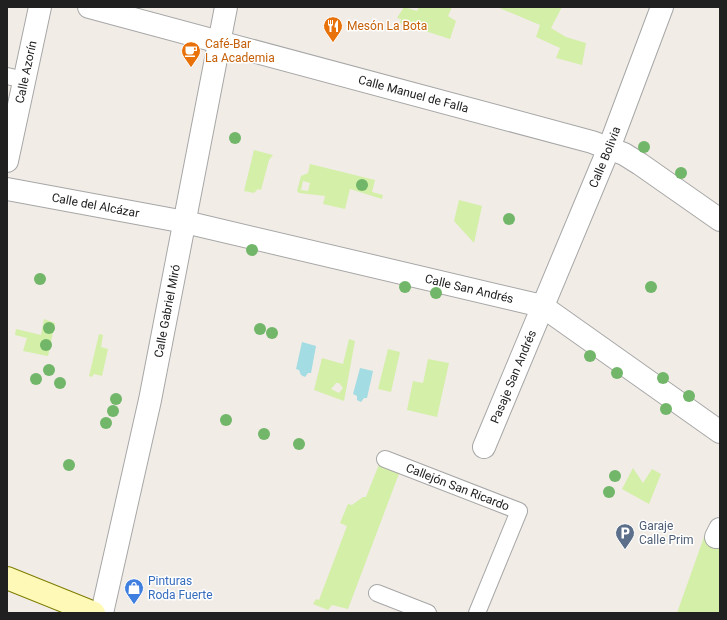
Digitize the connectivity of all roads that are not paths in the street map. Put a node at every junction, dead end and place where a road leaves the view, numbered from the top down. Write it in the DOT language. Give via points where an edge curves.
graph roads {
  1 [pos="40,7"];
  2 [pos="89,7"];
  3 [pos="226,7"];
  4 [pos="662,7"];
  5 [pos="219,41"];
  6 [pos="15,78"];
  7 [pos="609,148"];
  8 [pos="7,161"];
  9 [pos="7,188"];
  10 [pos="720,220"];
  11 [pos="185,222"];
  12 [pos="542,306"];
  13 [pos="720,432"];
  14 [pos="484,448"];
  15 [pos="384,459"];
  16 [pos="7,578"];
  17 [pos="377,593"];
  18 [pos="94,613"];
  19 [pos="102,613"];
  20 [pos="428,613"];
  21 [pos="477,613"];
  1 -- 6 [label="street, Calle Azorín"];
  2 -- 5 [label="street, Calle Manuel de Falla"];
  3 -- 5 [label="street, Calle Gabriel Miró"];
  4 -- 7 [label="street, Calle Bolivia"];
  5 -- 7 [label="street, Calle Manuel de Falla"];
  5 -- 11 [label="street, Calle Gabriel Miró"];
  6 -- 8 [label="street, Calle Azorín"];
  7 -- 10 [label="street, Calle Manuel de Falla" via="640,164"];
  7 -- 12 [label="street, Calle Bolivia"];
  9 -- 11 [label="street, Calle del Alcázar"];
  11 -- 12 [label="street, Calle San Andrés"];
  11 -- 19 [label="street, Calle Gabriel Miró" via="150,400"];
  12 -- 13 [label="street, Calle San Andrés"];
  12 -- 14 [label="street, Pasaje San Andrés"];
  15 -- 21 [label="street, Callejón San Ricardo" via="519,511"];
  16 -- 18 [label="main road"];
  17 -- 20 [label="street"];
}
